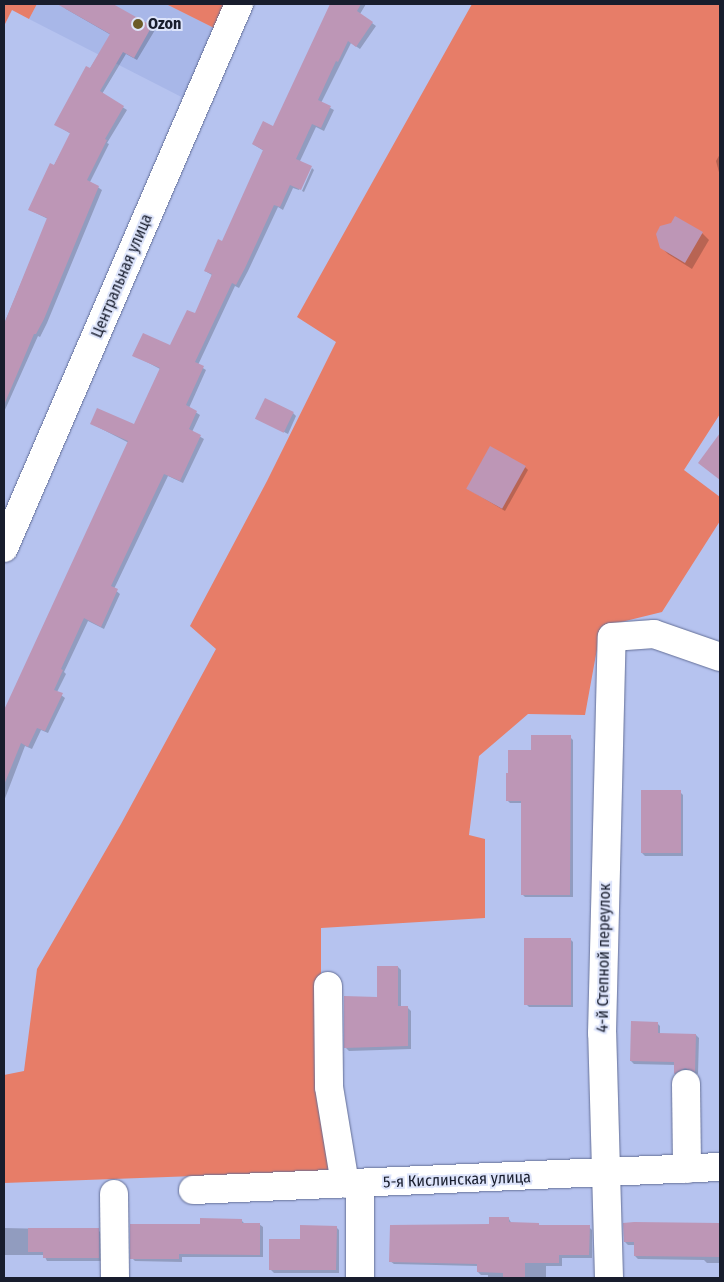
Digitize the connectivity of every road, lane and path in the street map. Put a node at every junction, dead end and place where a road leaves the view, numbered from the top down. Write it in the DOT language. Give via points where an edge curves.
graph roads {
  1 [pos="239,4"];
  2 [pos="4,548"];
  3 [pos="720,656"];
  4 [pos="328,986"];
  5 [pos="686,1084"];
  6 [pos="720,1167"];
  7 [pos="687,1169"];
  8 [pos="608,1173"];
  9 [pos="352,1184"];
  10 [pos="193,1190"];
  11 [pos="114,1194"];
  12 [pos="114,1278"];
  13 [pos="360,1278"];
  14 [pos="609,1278"];
  1 -- 2 [label="street, Центральная улица"];
  3 -- 8 [label="street, 4-й Степной переулок" via="654,634 612,637 602,1033"];
  4 -- 9 [label="street" via="329,1087"];
  5 -- 7 [label="street"];
  6 -- 7 [label="street, 5-я Кислинская улица"];
  7 -- 8 [label="street, 5-я Кислинская улица"];
  8 -- 9 [label="street, 5-я Кислинская улица"];
  8 -- 14 [label="street, 4-й Степной переулок"];
  9 -- 10 [label="street, 5-я Кислинская улица"];
  9 -- 13 [label="street"];
  11 -- 12 [label="street"];
}
